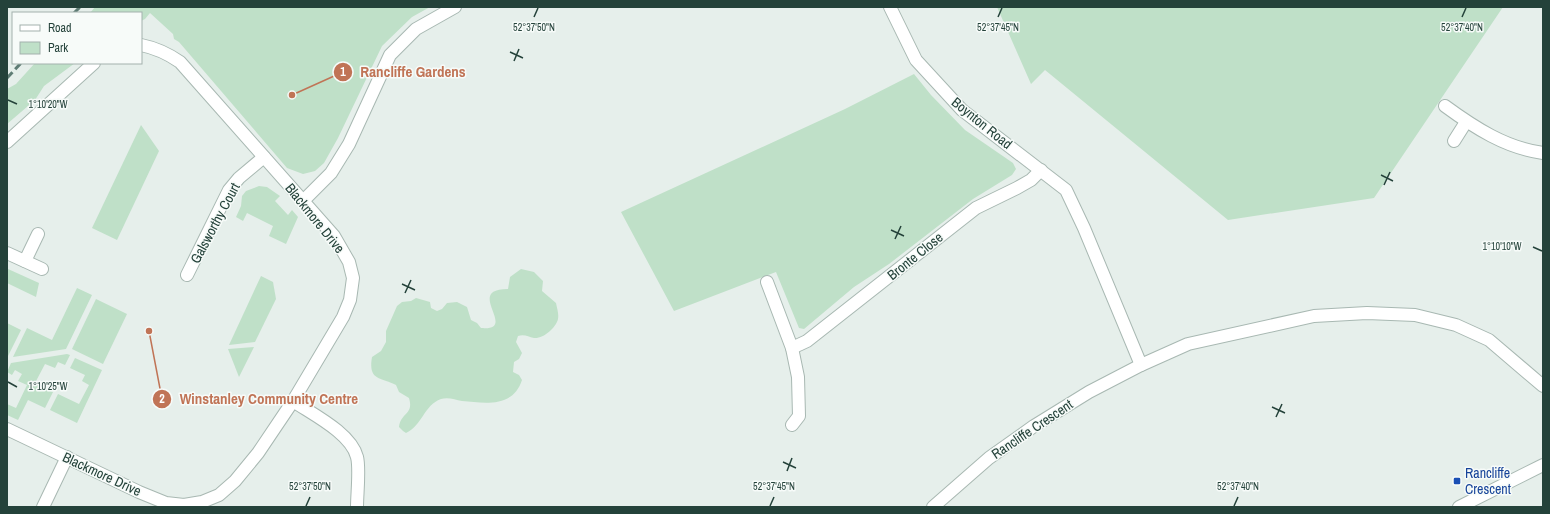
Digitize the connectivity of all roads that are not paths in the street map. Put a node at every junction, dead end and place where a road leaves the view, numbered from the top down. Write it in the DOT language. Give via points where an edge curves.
graph roads {
  1 [pos="455,7"];
  2 [pos="890,7"];
  3 [pos="142,45"];
  4 [pos="93,64"];
  5 [pos="1445,106"];
  6 [pos="1466,122"];
  7 [pos="1454,141"];
  8 [pos="7,142"];
  9 [pos="1543,153"];
  10 [pos="264,157"];
  11 [pos="1041,170"];
  12 [pos="303,201"];
  13 [pos="38,234"];
  14 [pos="7,253"];
  15 [pos="25,261"];
  16 [pos="42,269"];
  17 [pos="187,275"];
  18 [pos="767,282"];
  19 [pos="792,348"];
  20 [pos="1140,365"];
  21 [pos="1543,386"];
  22 [pos="293,401"];
  23 [pos="792,425"];
  24 [pos="7,429"];
  25 [pos="67,457"];
  26 [pos="1543,466"];
  27 [pos="43,507"];
  28 [pos="357,507"];
  29 [pos="933,507"];
  30 [pos="1459,507"];
  1 -- 12 [label="street" via="416,29 390,55 349,144 330,173"];
  2 -- 11 [label="street, Boynton Road" via="916,60 935,81 962,110"];
  3 -- 10 [label="street, Blackmore Drive" via="154,47 180,62"];
  4 -- 8 [label="street"];
  5 -- 6 [label="street"];
  6 -- 7 [label="street"];
  6 -- 9 [label="street" via="1511,145"];
  10 -- 12 [label="street, Blackmore Drive"];
  10 -- 17 [label="street, Galsworthy Court" via="229,190"];
  11 -- 19 [label="street, Bronte Close" via="1031,180 976,208 808,341"];
  11 -- 20 [label="street, Boynton Road" via="1066,190"];
  12 -- 22 [label="street, Blackmore Drive" via="343,248 353,278 350,300 343,317"];
  13 -- 15 [label="street"];
  14 -- 15 [label="street"];
  15 -- 16 [label="street"];
  18 -- 19 [label="street"];
  19 -- 23 [label="street" via="798,377 799,416"];
  20 -- 21 [label="street, Rancliffe Crescent" via="1188,344 1314,316 1368,313 1415,315 1456,325 1489,340"];
  20 -- 29 [label="street, Rancliffe Crescent" via="1089,392 1034,426 989,458"];
  22 -- 25 [label="street, Blackmore Drive" via="235,481 219,495 202,502 184,505 166,503"];
  22 -- 28 [label="street" via="335,428 351,445 358,457"];
  24 -- 25 [label="street, Blackmore Drive"];
  25 -- 27 [label="street"];
  26 -- 30 [label="street"];
}
